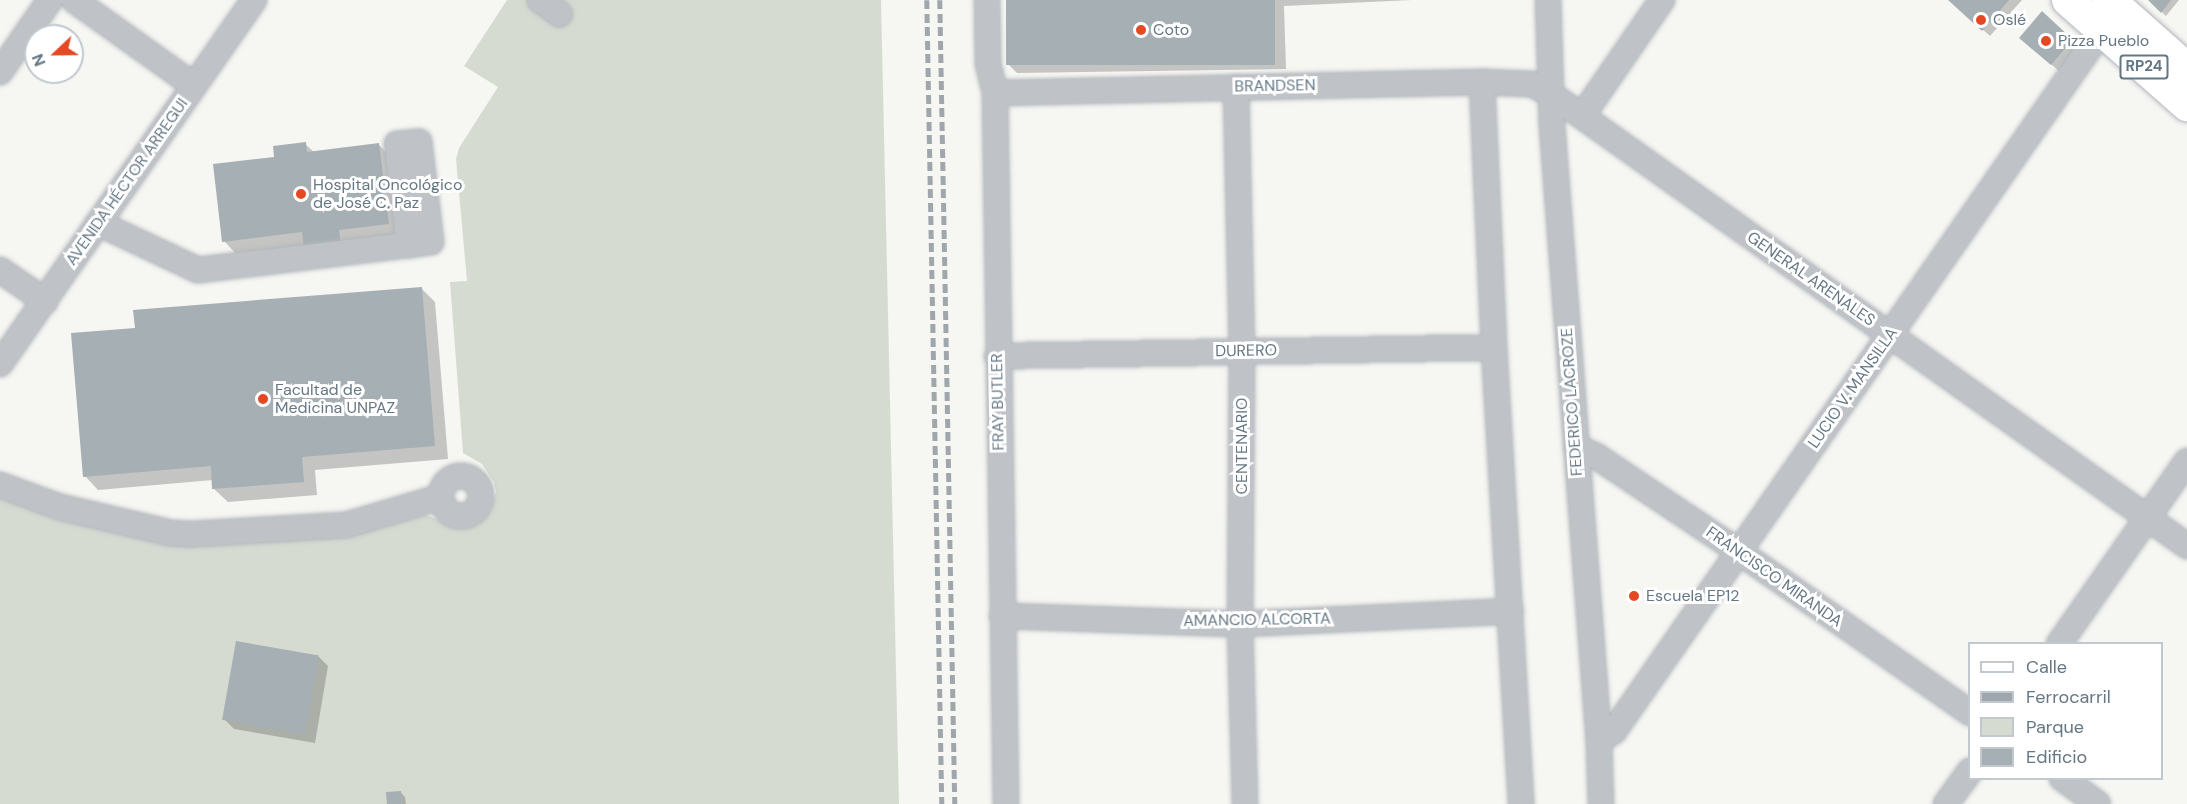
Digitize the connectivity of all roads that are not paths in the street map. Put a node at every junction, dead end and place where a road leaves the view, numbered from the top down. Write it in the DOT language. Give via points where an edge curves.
graph roads {
  1 [pos="50,0"];
  2 [pos="74,0"];
  3 [pos="254,0"];
  4 [pos="540,0"];
  5 [pos="987,0"];
  6 [pos="1548,0"];
  7 [pos="1662,0"];
  8 [pos="2068,0"];
  9 [pos="2112,9"];
  10 [pos="560,14"];
  11 [pos="2187,69"];
  12 [pos="0,72"];
  13 [pos="1482,82"];
  14 [pos="193,85"];
  15 [pos="1236,87"];
  16 [pos="995,93"];
  17 [pos="1552,95"];
  18 [pos="2187,105"];
  19 [pos="1582,116"];
  20 [pos="98,223"];
  21 [pos="409,245"];
  22 [pos="0,270"];
  23 [pos="45,301"];
  24 [pos="1890,335"];
  25 [pos="1494,347"];
  26 [pos="1242,351"];
  27 [pos="997,356"];
  28 [pos="0,364"];
  29 [pos="1576,447"];
  30 [pos="2187,461"];
  31 [pos="0,485"];
  32 [pos="441,497"];
  33 [pos="2148,519"];
  34 [pos="2187,546"];
  35 [pos="1738,551"];
  36 [pos="1511,610"];
  37 [pos="1002,616"];
  38 [pos="1240,624"];
  39 [pos="2061,642"];
  40 [pos="1968,712"];
  41 [pos="1599,741"];
  42 [pos="1968,774"];
  43 [pos="2065,780"];
  44 [pos="1006,804"];
  45 [pos="1245,804"];
  46 [pos="1521,804"];
  47 [pos="1601,804"];
  48 [pos="1946,804"];
  49 [pos="2098,804"];
  1 -- 12 [label="street"];
  2 -- 14 [label="street"];
  3 -- 14 [label="street, AVENIDA HÉCTOR ARREGUI"];
  4 -- 10 [label="street"];
  5 -- 16 [label="street, FRAY BUTLER" via="988,64"];
  6 -- 17 [label="street, FEDERICO LACROZE"];
  7 -- 19 [label="street"];
  8 -- 9 [label="main road, RP24"];
  9 -- 11 [label="main road, RP24"];
  9 -- 18 [label="main road, RP24"];
  9 -- 24 [label="street, LUCIO V. MANSILLA"];
  13 -- 15 [label="street, BRANDSEN"];
  13 -- 17 [label="street, BRANDSEN" via="1532,84"];
  13 -- 25 [label="street"];
  14 -- 20 [label="street, AVENIDA HÉCTOR ARREGUI"];
  15 -- 16 [label="street, BRANDSEN"];
  15 -- 26 [label="street, CENTENARIO"];
  16 -- 27 [label="street, FRAY BUTLER"];
  17 -- 19 [label="street, GENERAL ARENALES"];
  17 -- 29 [label="street, FEDERICO LACROZE"];
  19 -- 24 [label="street, GENERAL ARENALES"];
  20 -- 21 [label="street" via="198,270"];
  20 -- 23 [label="street, AVENIDA HÉCTOR ARREGUI"];
  22 -- 23 [label="street"];
  23 -- 28 [label="street, AVENIDA HÉCTOR ARREGUI"];
  24 -- 33 [label="street, GENERAL ARENALES"];
  24 -- 35 [label="street, LUCIO V. MANSILLA"];
  25 -- 26 [label="street, DURERO"];
  25 -- 36 [label="street"];
  26 -- 27 [label="street, DURERO"];
  26 -- 38 [label="street, CENTENARIO"];
  27 -- 37 [label="street, FRAY BUTLER"];
  29 -- 35 [label="street, FRANCISCO MIRANDA" via="1596,456"];
  29 -- 41 [label="street, FEDERICO LACROZE"];
  30 -- 33 [label="street"];
  31 -- 32 [label="street" via="60,507 171,533 193,534 346,525"];
  33 -- 34 [label="street, GENERAL ARENALES"];
  33 -- 39 [label="street"];
  35 -- 40 [label="street, FRANCISCO MIRANDA"];
  35 -- 41 [label="street, LUCIO V. MANSILLA" via="1614,731"];
  36 -- 38 [label="street, AMANCIO ALCORTA"];
  36 -- 46 [label="street"];
  37 -- 38 [label="street, AMANCIO ALCORTA"];
  37 -- 44 [label="street, FRAY BUTLER"];
  38 -- 45 [label="street, CENTENARIO"];
  41 -- 47 [label="street, FEDERICO LACROZE"];
  42 -- 48 [label="street"];
  43 -- 49 [label="street"];
}
